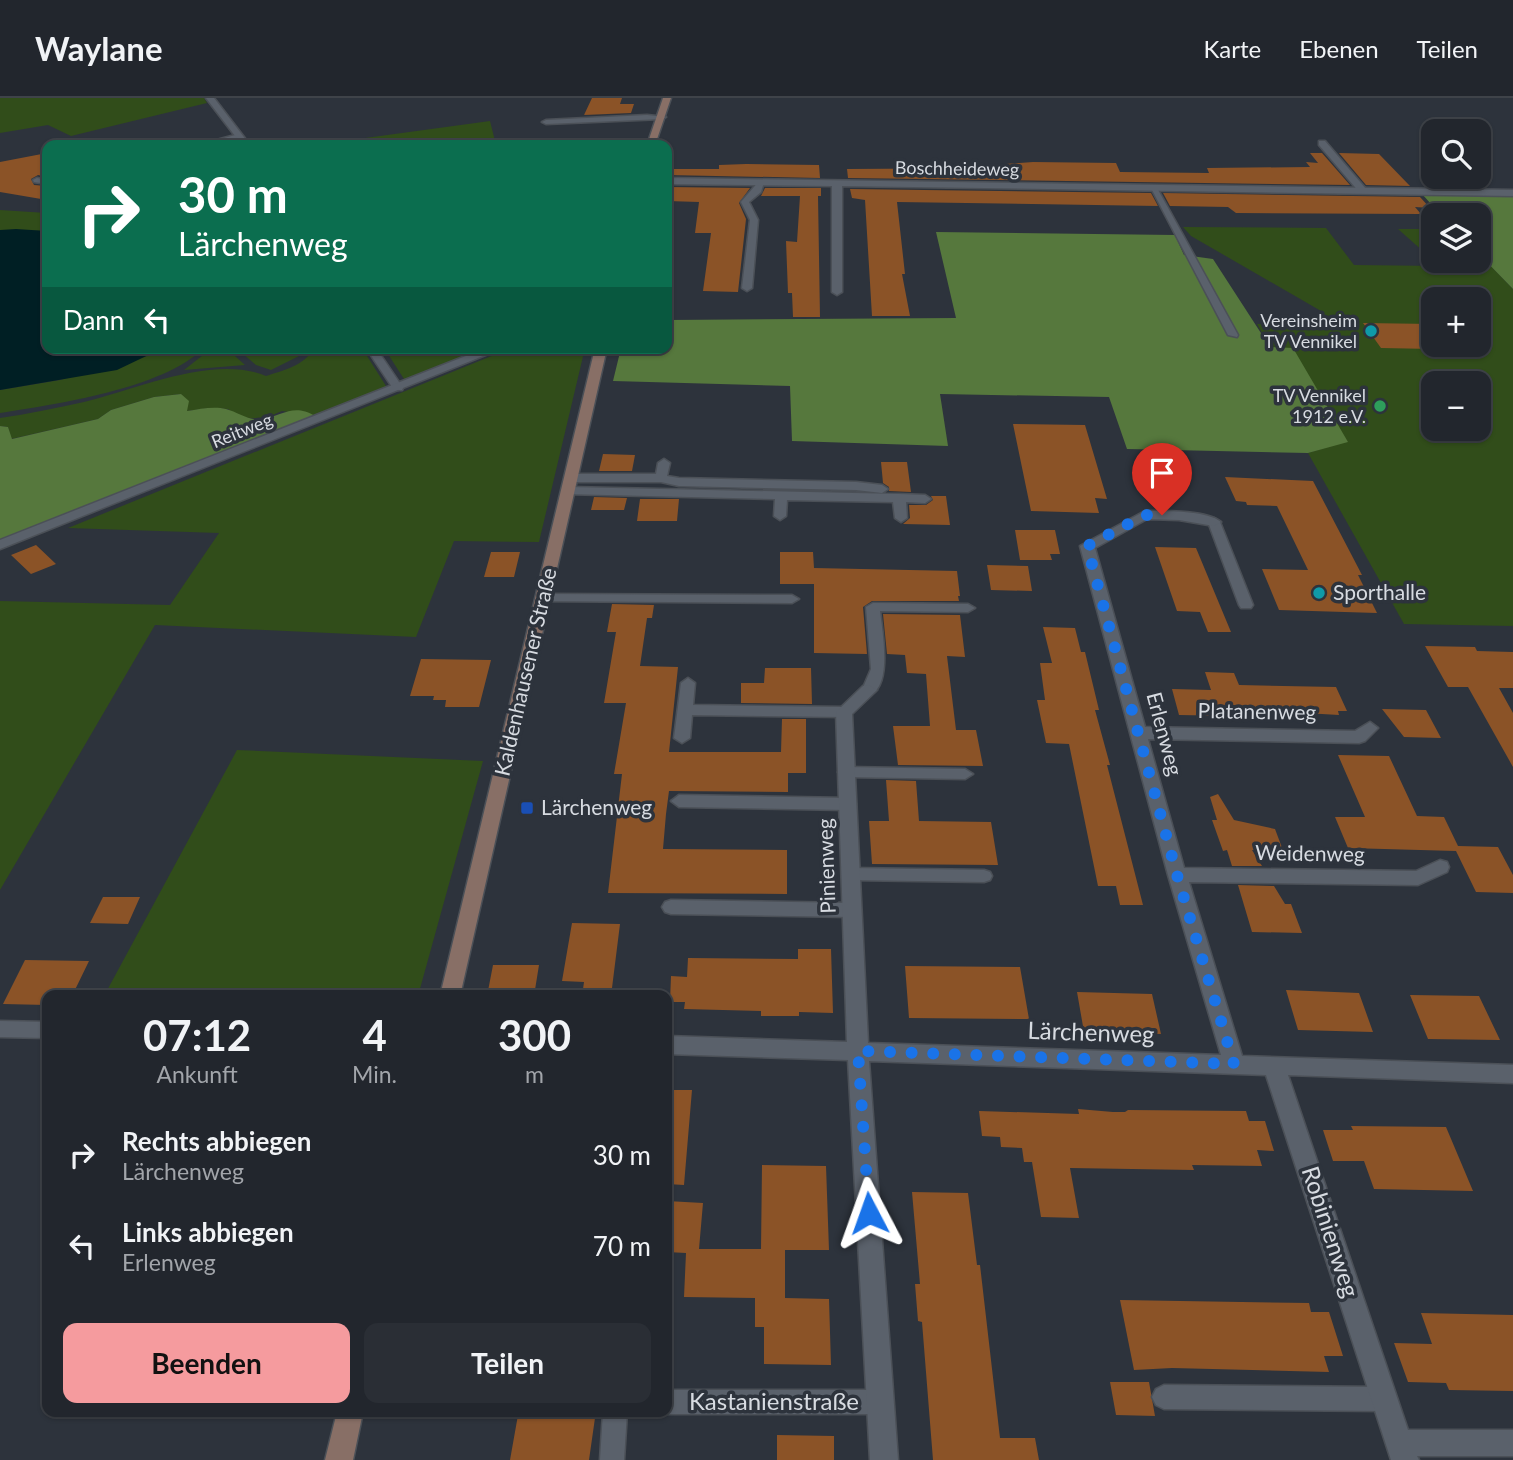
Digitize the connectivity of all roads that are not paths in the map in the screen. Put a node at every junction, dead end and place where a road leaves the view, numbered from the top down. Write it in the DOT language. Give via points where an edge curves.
graph roads {
  1 [pos="211,98"];
  2 [pos="667,98"];
  3 [pos="662,117"];
  4 [pos="546,122"];
  5 [pos="239,136"];
  6 [pos="223,140"];
  7 [pos="242,140"];
  8 [pos="653,140"];
  9 [pos="1322,143"];
  10 [pos="37,180"];
  11 [pos="42,181"];
  12 [pos="672,181"];
  13 [pos="760,182"];
  14 [pos="837,183"];
  15 [pos="1153,188"];
  16 [pos="1363,191"];
  17 [pos="1513,193"];
  18 [pos="747,288"];
  19 [pos="837,292"];
  20 [pos="1233,335"];
  21 [pos="375,354"];
  22 [pos="482,354"];
  23 [pos="600,354"];
  24 [pos="398,388"];
  25 [pos="664,463"];
  26 [pos="661,478"];
  27 [pos="570,485"];
  28 [pos="896,494"];
  29 [pos="781,496"];
  30 [pos="925,499"];
  31 [pos="780,516"];
  32 [pos="901,518"];
  33 [pos="1214,522"];
  34 [pos="0,545"];
  35 [pos="543,598"];
  36 [pos="792,599"];
  37 [pos="1246,605"];
  38 [pos="968,608"];
  39 [pos="688,683"];
  40 [pos="869,690"];
  41 [pos="685,710"];
  42 [pos="844,712"];
  43 [pos="1370,729"];
  44 [pos="1140,733"];
  45 [pos="682,738"];
  46 [pos="846,772"];
  47 [pos="965,774"];
  48 [pos="679,801"];
  49 [pos="848,804"];
  50 [pos="1440,867"];
  51 [pos="851,874"];
  52 [pos="1177,875"];
  53 [pos="984,876"];
  54 [pos="671,907"];
  55 [pos="852,910"];
  56 [pos="451,990"];
  57 [pos="0,1028"];
  58 [pos="42,1030"];
  59 [pos="672,1045"];
  60 [pos="858,1051"];
  61 [pos="1234,1064"];
  62 [pos="1274,1066"];
  63 [pos="1513,1074"];
  64 [pos="1164,1397"];
  65 [pos="1385,1399"];
  66 [pos="672,1402"];
  67 [pos="881,1402"];
  68 [pos="349,1417"];
  69 [pos="615,1417"];
  70 [pos="1513,1443"];
  71 [pos="1403,1451"];
  72 [pos="339,1460"];
  73 [pos="612,1460"];
  74 [pos="884,1460"];
  1 -- 5 [label="street"];
  2 -- 3 [label="main road"];
  3 -- 4 [label="lane"];
  3 -- 8 [label="main road"];
  5 -- 6 [label="lane"];
  5 -- 7 [label="street"];
  9 -- 16 [label="lane"];
  10 -- 11 [label="lane"];
  12 -- 13 [label="street, Boschheideweg"];
  13 -- 14 [label="street, Boschheideweg"];
  13 -- 18 [label="lane" via="745,202 754,220"];
  14 -- 15 [label="street, Boschheideweg"];
  14 -- 19 [label="street"];
  15 -- 16 [label="street, Boschheideweg"];
  15 -- 20 [label="lane"];
  16 -- 17 [label="street, Boschheideweg"];
  21 -- 24 [label="lane"];
  22 -- 24 [label="street, Reitweg"];
  23 -- 27 [label="main road, Kaldenhausener Straße"];
  24 -- 34 [label="street, Reitweg"];
  25 -- 26 [label="lane"];
  26 -- 27 [label="lane"];
  26 -- 28 [label="lane" via="856,486"];
  27 -- 29 [label="lane"];
  27 -- 35 [label="main road, Kaldenhausener Straße"];
  28 -- 29 [label="lane"];
  28 -- 30 [label="lane"];
  28 -- 32 [label="lane"];
  29 -- 31 [label="lane"];
  33 -- 37 [label="lane"];
  33 -- 44 [label="street, Erlenweg" via="1145,515 1087,546"];
  35 -- 36 [label="lane"];
  35 -- 56 [label="main road, Kaldenhausener Straße"];
  38 -- 40 [label="lane" via="873,607 878,669"];
  39 -- 41 [label="lane"];
  40 -- 42 [label="street"];
  41 -- 42 [label="lane"];
  41 -- 45 [label="lane"];
  42 -- 46 [label="street, Pinienweg"];
  43 -- 44 [label="street, Platanenweg" via="1359,737"];
  44 -- 52 [label="street, Erlenweg"];
  46 -- 47 [label="lane"];
  46 -- 49 [label="street, Pinienweg"];
  48 -- 49 [label="lane"];
  49 -- 51 [label="street, Pinienweg"];
  50 -- 52 [label="street, Weidenweg" via="1418,878"];
  51 -- 53 [label="lane"];
  51 -- 55 [label="street, Pinienweg"];
  52 -- 61 [label="street, Erlenweg"];
  54 -- 55 [label="lane"];
  55 -- 60 [label="street, Pinienweg"];
  57 -- 58 [label="lane"];
  59 -- 60 [label="street, Lärchenweg"];
  60 -- 61 [label="street, Lärchenweg"];
  60 -- 67 [label="street, Kastanienstraße"];
  61 -- 62 [label="street, Lärchenweg"];
  62 -- 63 [label="street, Lärchenweg"];
  62 -- 65 [label="street, Robinienweg"];
  64 -- 65 [label="lane"];
  65 -- 71 [label="street, Robinienweg"];
  66 -- 67 [label="lane, Kastanienstraße"];
  67 -- 74 [label="street, Kastanienstraße"];
  68 -- 72 [label="main road"];
  69 -- 73 [label="lane"];
  70 -- 71 [label="street"];
}
